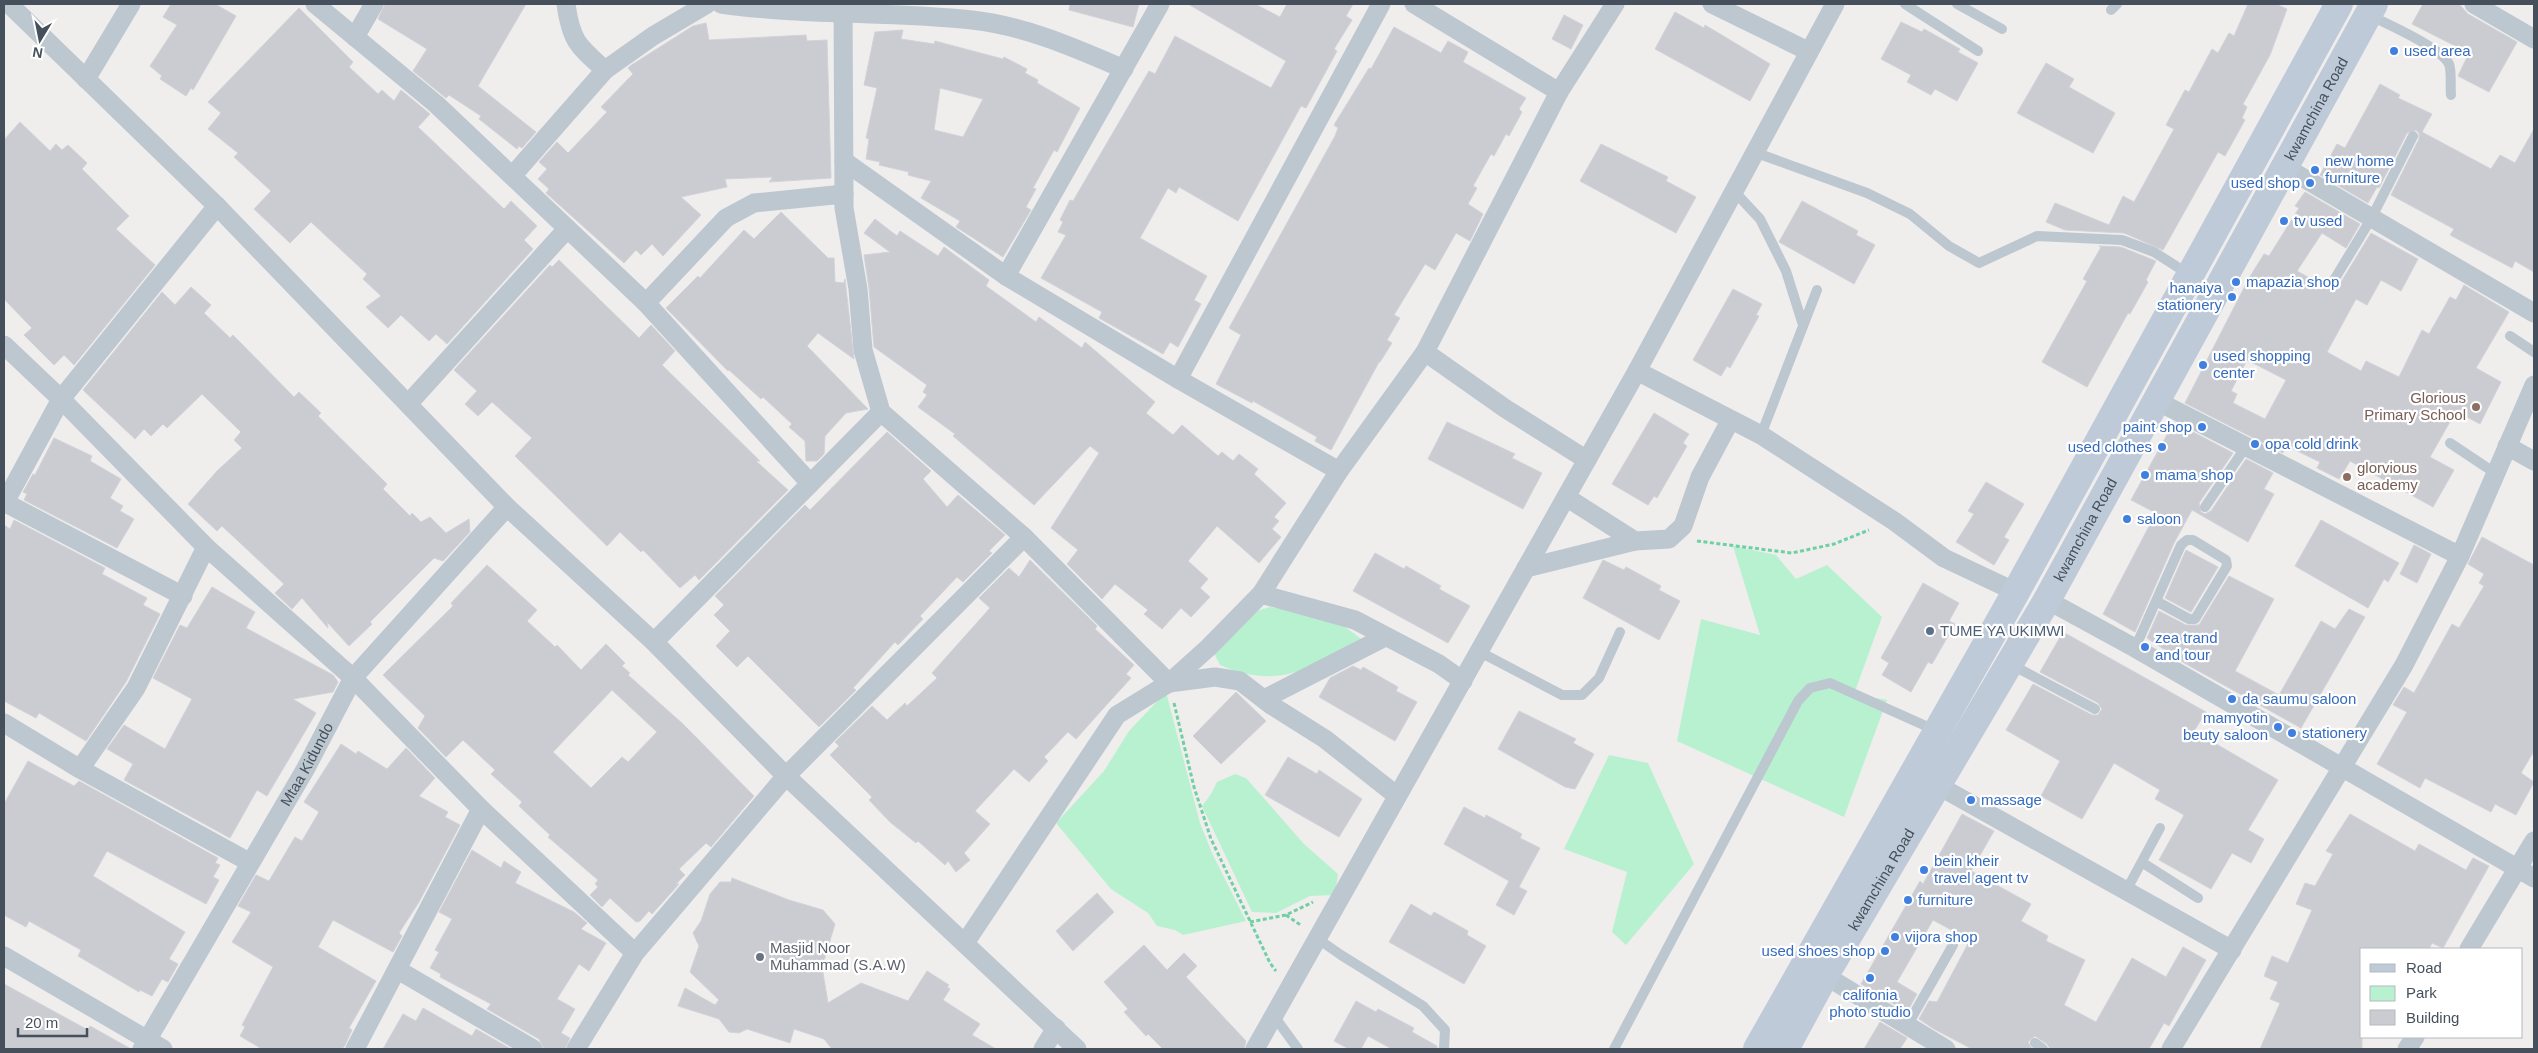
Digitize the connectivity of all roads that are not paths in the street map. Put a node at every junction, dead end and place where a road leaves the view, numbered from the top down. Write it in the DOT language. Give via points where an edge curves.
graph roads {
  1 [pos="9,4"];
  2 [pos="131,4"];
  3 [pos="315,4"];
  4 [pos="374,4"];
  5 [pos="566,4"];
  6 [pos="707,4"];
  7 [pos="721,4"];
  8 [pos="1160,4"];
  9 [pos="1381,4"];
  10 [pos="1414,4"];
  11 [pos="1615,4"];
  12 [pos="1712,4"];
  13 [pos="1835,4"];
  14 [pos="1905,4"];
  15 [pos="1957,4"];
  16 [pos="2339,4"];
  17 [pos="2474,4"];
  18 [pos="843,9"];
  19 [pos="2371,9"];
  20 [pos="2002,29"];
  21 [pos="355,37"];
  22 [pos="2534,39"];
  23 [pos="1808,51"];
  24 [pos="1978,51"];
  25 [pos="1124,69"];
  26 [pos="605,70"];
  27 [pos="86,79"];
  28 [pos="1559,92"];
  29 [pos="2451,96"];
  30 [pos="2413,136"];
  31 [pos="1754,152"];
  32 [pos="844,161"];
  33 [pos="2283,166"];
  34 [pos="512,175"];
  35 [pos="1733,190"];
  36 [pos="844,194"];
  37 [pos="217,206"];
  38 [pos="2371,219"];
  39 [pos="567,229"];
  40 [pos="2191,275"];
  41 [pos="1006,276"];
  42 [pos="2334,280"];
  43 [pos="1817,290"];
  44 [pos="646,303"];
  45 [pos="2534,313"];
  46 [pos="1803,325"];
  47 [pos="2510,336"];
  48 [pos="4,345"];
  49 [pos="2149,348"];
  50 [pos="1425,352"];
  51 [pos="2534,352"];
  52 [pos="2174,364"];
  53 [pos="1637,371"];
  54 [pos="1178,379"];
  55 [pos="2534,385"];
  56 [pos="61,399"];
  57 [pos="2154,400"];
  58 [pos="408,404"];
  59 [pos="881,412"];
  60 [pos="1730,421"];
  61 [pos="1761,435"];
  62 [pos="2450,443"];
  63 [pos="2247,445"];
  64 [pos="2507,446"];
  65 [pos="1587,460"];
  66 [pos="2534,461"];
  67 [pos="1340,471"];
  68 [pos="2495,472"];
  69 [pos="810,483"];
  70 [pos="1566,497"];
  71 [pos="4,502"];
  72 [pos="507,507"];
  73 [pos="2205,507"];
  74 [pos="1024,537"];
  75 [pos="1635,540"];
  76 [pos="206,547"];
  77 [pos="2460,556"];
  78 [pos="1526,568"];
  79 [pos="2016,592"];
  80 [pos="1261,594"];
  81 [pos="183,596"];
  82 [pos="2047,600"];
  83 [pos="2156,601"];
  84 [pos="1620,632"];
  85 [pos="1385,637"];
  86 [pos="654,642"];
  87 [pos="2135,648"];
  88 [pos="1478,651"];
  89 [pos="2009,664"];
  90 [pos="353,678"];
  91 [pos="1463,681"];
  92 [pos="1169,683"];
  93 [pos="1264,699"];
  94 [pos="2095,709"];
  95 [pos="4,723"];
  96 [pos="1937,731"];
  97 [pos="80,769"];
  98 [pos="2342,769"];
  99 [pos="786,776"];
  100 [pos="1937,785"];
  101 [pos="1396,795"];
  102 [pos="481,809"];
  103 [pos="2160,828"];
  104 [pos="2534,841"];
  105 [pos="249,862"];
  106 [pos="2143,863"];
  107 [pos="2527,873"];
  108 [pos="2126,891"];
  109 [pos="2198,898"];
  110 [pos="1318,939"];
  111 [pos="965,943"];
  112 [pos="1953,944"];
  113 [pos="2470,948"];
  114 [pos="2232,950"];
  115 [pos="635,953"];
  116 [pos="4,956"];
  117 [pos="1815,969"];
  118 [pos="398,970"];
  119 [pos="1274,1016"];
  120 [pos="1907,1026"];
  121 [pos="1056,1028"];
  122 [pos="2414,1038"];
  123 [pos="151,1046"];
  124 [pos="355,1049"];
  125 [pos="533,1049"];
  126 [pos="576,1049"];
  127 [pos="1043,1049"];
  128 [pos="1077,1049"];
  129 [pos="1255,1049"];
  130 [pos="1298,1049"];
  131 [pos="1444,1049"];
  132 [pos="1614,1049"];
  133 [pos="1757,1049"];
  134 [pos="1785,1049"];
  135 [pos="1946,1049"];
  136 [pos="2171,1049"];
  137 [pos="2407,1049"];
  1 -- 27 [label="street"];
  2 -- 27 [label="street"];
  3 -- 21 [label="street"];
  4 -- 21 [label="street"];
  5 -- 26 [label="street" via="568,21 578,45"];
  6 -- 26 [label="street"];
  7 -- 18 [label="street" via="760,9"];
  8 -- 25 [label="street"];
  9 -- 54 [label="street"];
  10 -- 28 [label="street"];
  11 -- 28 [label="street"];
  12 -- 23 [label="street"];
  13 -- 23 [label="street"];
  14 -- 24 [label="lane"];
  15 -- 20 [label="lane"];
  16 -- 40 [label="main road, kwamchina Road"];
  17 -- 22 [label="street"];
  18 -- 25 [label="street" via="973,20 1052,38"];
  18 -- 32 [label="street"];
  19 -- 29 [label="lane" via="2443,56 2450,66"];
  19 -- 33 [label="main road, kwamchina Road"];
  21 -- 34 [label="street" via="436,104"];
  23 -- 31 [label="street"];
  25 -- 41 [label="street"];
  26 -- 34 [label="street"];
  27 -- 37 [label="street"];
  28 -- 50 [label="street"];
  30 -- 38 [label="lane"];
  31 -- 35 [label="street"];
  31 -- 40 [label="lane" via="1867,193 1910,214 1950,246 1979,263 2037,236 2122,240 2154,252"];
  32 -- 36 [label="street"];
  32 -- 41 [label="street"];
  33 -- 38 [label="street"];
  33 -- 52 [label="main road, kwamchina Road"];
  34 -- 39 [label="street"];
  35 -- 46 [label="lane" via="1760,219 1786,271"];
  35 -- 53 [label="street"];
  36 -- 44 [label="street" via="754,203 726,218"];
  36 -- 59 [label="street" via="863,350"];
  37 -- 56 [label="street"];
  37 -- 58 [label="street"];
  38 -- 42 [label="lane"];
  38 -- 45 [label="street"];
  39 -- 44 [label="street"];
  39 -- 58 [label="street"];
  40 -- 49 [label="main road, kwamchina Road"];
  41 -- 54 [label="street"];
  43 -- 46 [label="lane"];
  44 -- 69 [label="street"];
  46 -- 61 [label="lane"];
  47 -- 51 [label="lane"];
  48 -- 56 [label="street"];
  49 -- 52 [label="main road"];
  49 -- 79 [label="main road, kwamchina Road"];
  50 -- 65 [label="street"];
  50 -- 67 [label="street"];
  52 -- 57 [label="main road, kwamchina Road"];
  53 -- 60 [label="street"];
  53 -- 65 [label="street"];
  54 -- 67 [label="street"];
  55 -- 64 [label="street"];
  56 -- 71 [label="street"];
  56 -- 76 [label="street"];
  57 -- 63 [label="street"];
  57 -- 82 [label="main road, kwamchina Road"];
  58 -- 72 [label="street"];
  59 -- 69 [label="street"];
  59 -- 74 [label="street"];
  60 -- 61 [label="street"];
  60 -- 75 [label="street" via="1700,477 1683,526 1669,539"];
  61 -- 79 [label="street" via="1894,521 1944,558"];
  62 -- 68 [label="lane"];
  63 -- 73 [label="lane"];
  63 -- 77 [label="street"];
  64 -- 66 [label="street"];
  64 -- 68 [label="street"];
  65 -- 70 [label="street"];
  67 -- 80 [label="street"];
  68 -- 77 [label="street"];
  69 -- 86 [label="street"];
  70 -- 75 [label="street"];
  70 -- 78 [label="street"];
  71 -- 81 [label="street"];
  72 -- 86 [label="street"];
  72 -- 90 [label="street, Mtaa Kidundo"];
  74 -- 92 [label="street"];
  74 -- 99 [label="street"];
  75 -- 78 [label="street"];
  76 -- 81 [label="street"];
  76 -- 90 [label="street"];
  77 -- 98 [label="street" via="2404,665"];
  78 -- 88 [label="street"];
  79 -- 96 [label="main road, kwamchina Road"];
  80 -- 85 [label="street" via="1355,620"];
  80 -- 92 [label="street" via="1209,648"];
  81 -- 97 [label="street" via="136,688"];
  82 -- 87 [label="street"];
  82 -- 89 [label="main road, kwamchina Road"];
  83 -- 83 [label="lane" via="2189,619 2195,619 2227,566 2226,560 2193,540 2187,540 2181,545"];
  83 -- 87 [label="lane"];
  84 -- 88 [label="lane" via="1599,678 1582,695 1562,695"];
  85 -- 91 [label="street" via="1439,664"];
  85 -- 93 [label="street"];
  86 -- 99 [label="street"];
  87 -- 98 [label="street"];
  88 -- 91 [label="street"];
  89 -- 94 [label="lane"];
  89 -- 100 [label="main road, kwamchina Road"];
  90 -- 102 [label="street"];
  90 -- 105 [label="street, Mtaa Kidundo" via="306,768"];
  91 -- 101 [label="street"];
  92 -- 93 [label="street" via="1215,677 1240,681"];
  92 -- 111 [label="street" via="1117,715"];
  93 -- 101 [label="street" via="1325,739"];
  95 -- 97 [label="street"];
  96 -- 117 [label="main road, kwamchina Road"];
  96 -- 132 [label="lane" via="1830,683 1810,688 1798,701"];
  97 -- 105 [label="street"];
  98 -- 107 [label="street"];
  98 -- 114 [label="street"];
  99 -- 111 [label="street"];
  99 -- 115 [label="street"];
  100 -- 108 [label="street"];
  100 -- 117 [label="main road, kwamchina Road"];
  101 -- 110 [label="street"];
  102 -- 115 [label="street"];
  102 -- 118 [label="street"];
  103 -- 106 [label="lane"];
  104 -- 107 [label="street"];
  105 -- 123 [label="street, Mtaa Kidundo"];
  106 -- 108 [label="lane"];
  106 -- 109 [label="lane"];
  107 -- 113 [label="street"];
  108 -- 114 [label="street"];
  110 -- 119 [label="street"];
  110 -- 131 [label="lane" via="1423,1006 1445,1030"];
  111 -- 121 [label="street"];
  112 -- 120 [label="lane"];
  114 -- 136 [label="street"];
  115 -- 126 [label="street"];
  116 -- 123 [label="street"];
  117 -- 120 [label="street"];
  117 -- 133 [label="main road, kwamchina Road"];
  117 -- 134 [label="main road, kwamchina Road"];
  118 -- 124 [label="street"];
  118 -- 125 [label="street"];
  119 -- 129 [label="street"];
  119 -- 130 [label="lane"];
  120 -- 135 [label="street"];
  121 -- 127 [label="street"];
  121 -- 128 [label="street"];
  122 -- 137 [label="street"];
}
